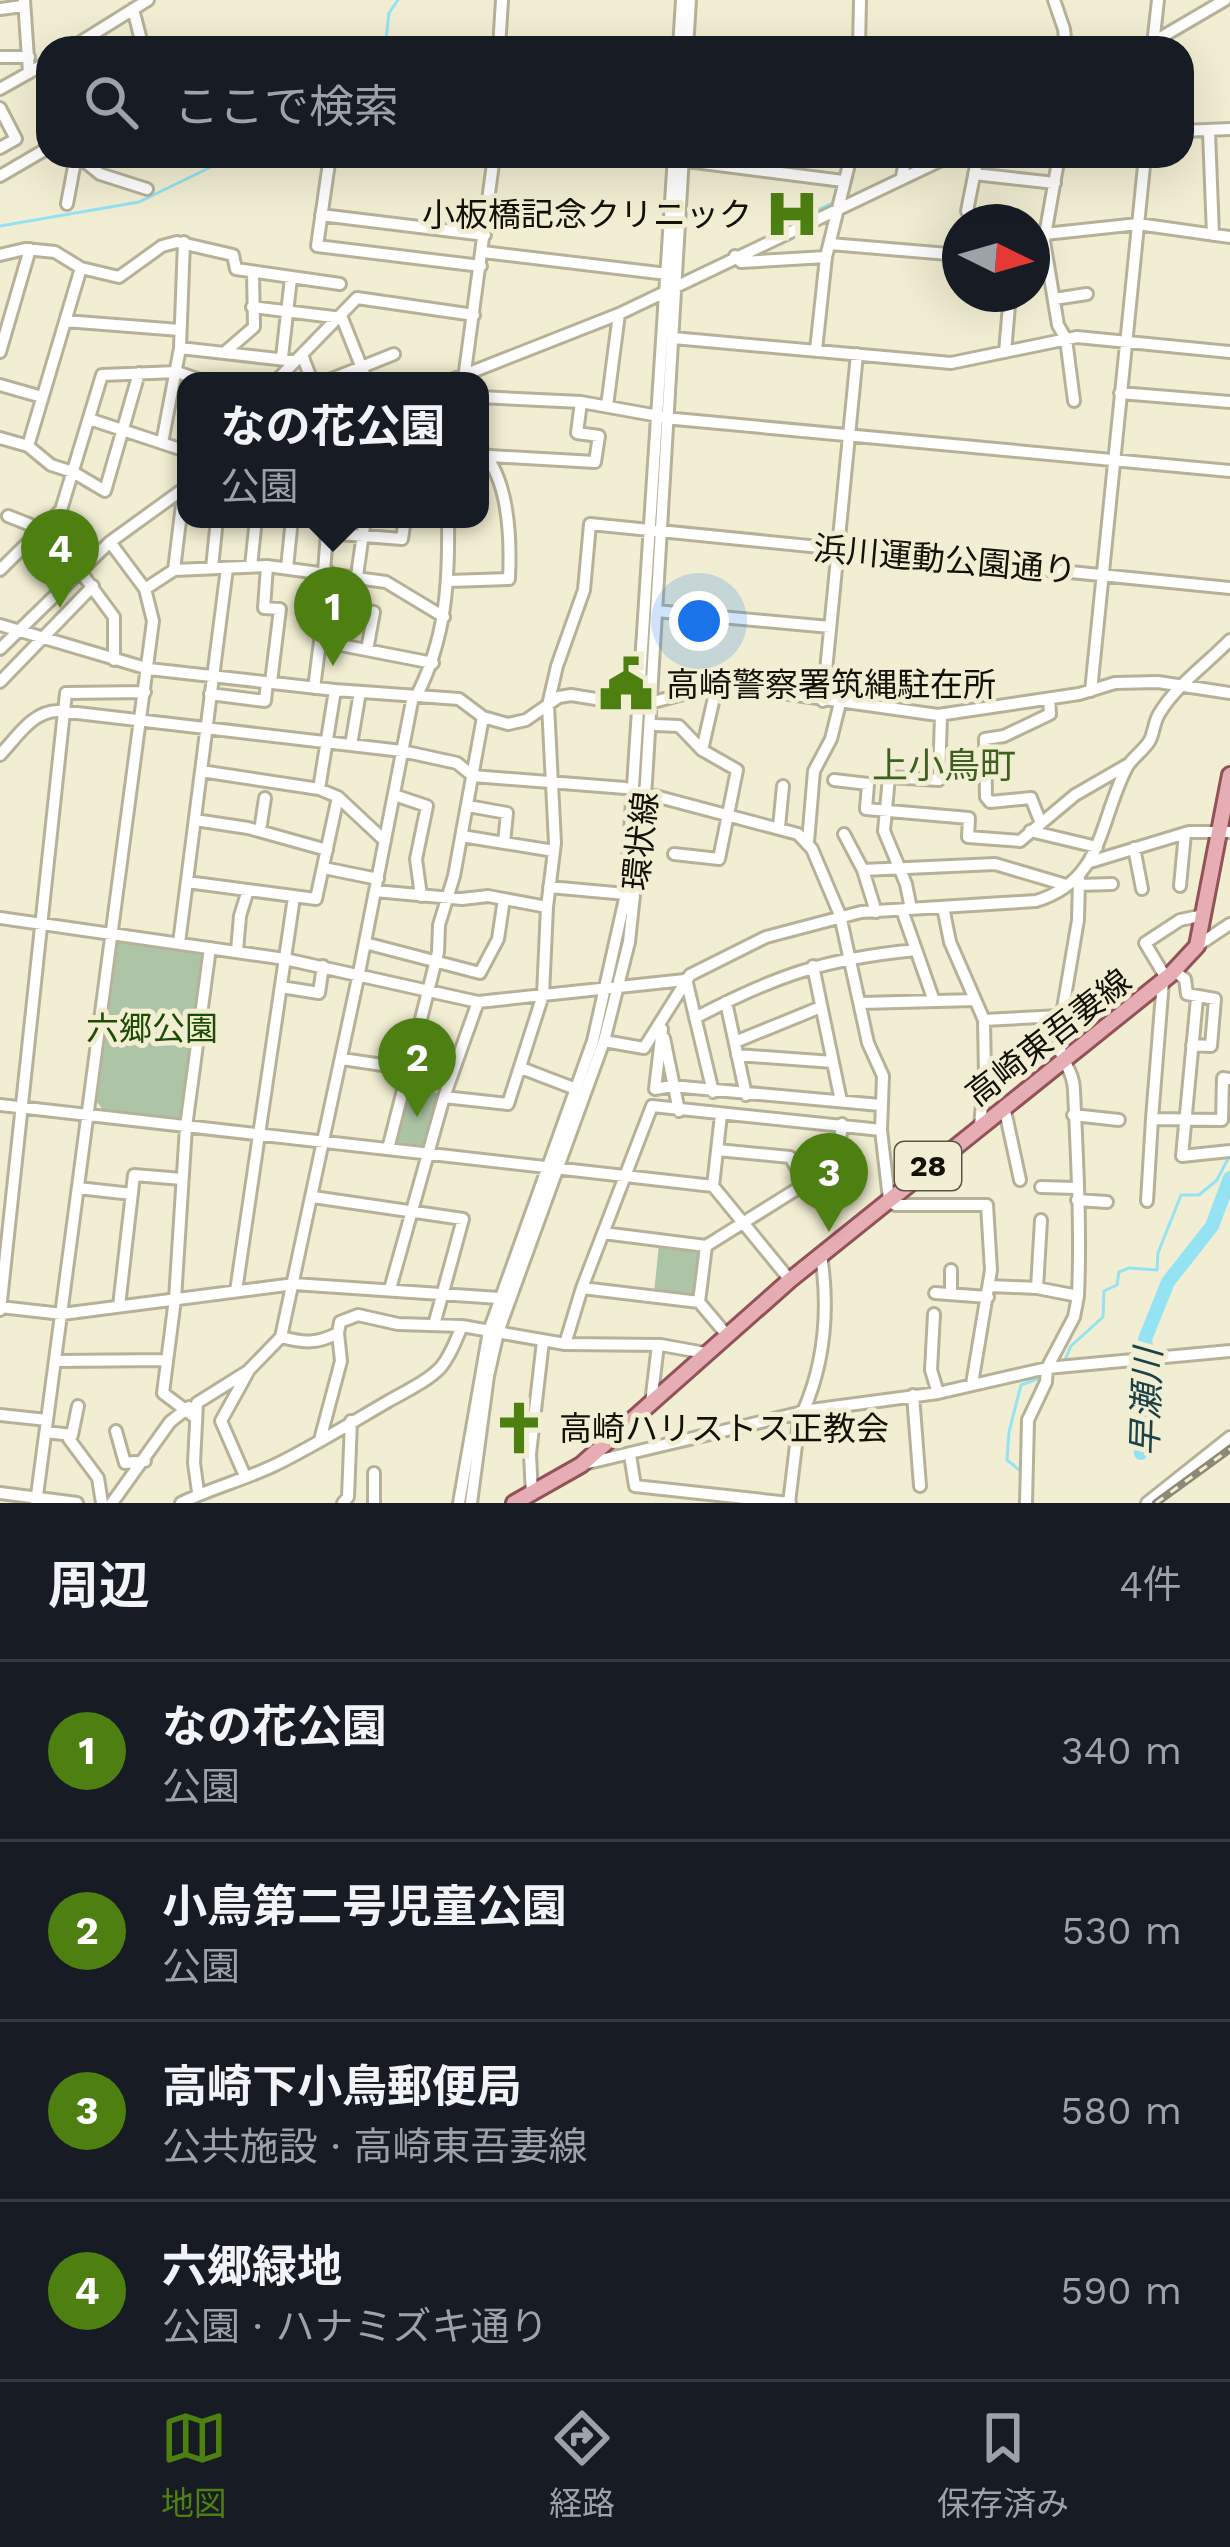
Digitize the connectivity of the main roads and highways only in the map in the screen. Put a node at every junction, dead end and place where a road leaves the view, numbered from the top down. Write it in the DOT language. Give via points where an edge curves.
graph roads {
  1 [pos="1230,775"];
  2 [pos="1225,832"];
  3 [pos="529,1501"];
  1 -- 2 [label="main road, 高崎東吾妻線 / 28"];
  2 -- 3 [label="main road, 高崎東吾妻線 / 28" via="1197,946 1168,977 889,1198"];
}
